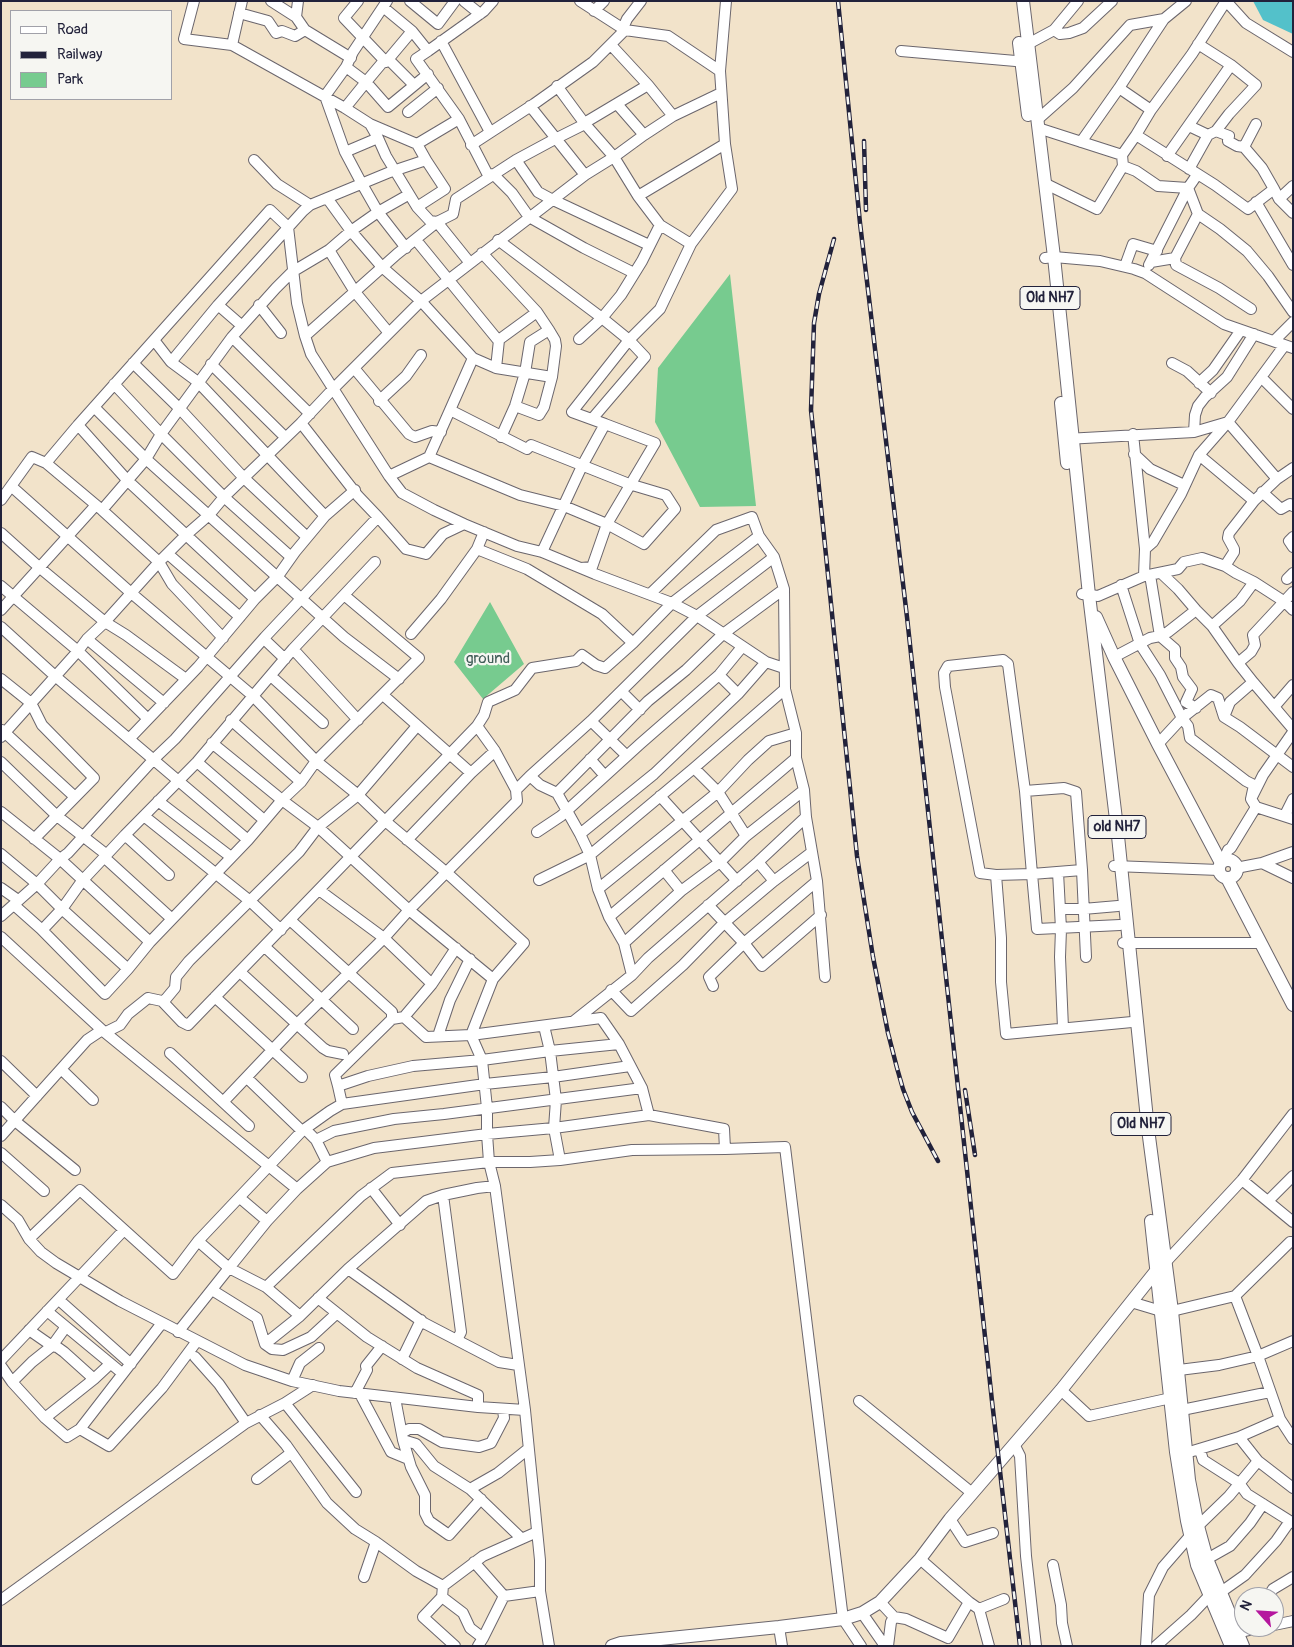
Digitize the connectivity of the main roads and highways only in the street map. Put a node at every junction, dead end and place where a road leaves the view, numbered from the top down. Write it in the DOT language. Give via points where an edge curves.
graph roads {
  1 [pos="1016,1"];
  2 [pos="1023,1"];
  3 [pos="1025,62"];
  4 [pos="1050,257"];
  5 [pos="1069,439"];
  6 [pos="1087,598"];
  7 [pos="1117,866"];
  8 [pos="1223,868"];
  9 [pos="1236,868"];
  10 [pos="1126,943"];
  11 [pos="1293,1005"];
  12 [pos="1161,1267"];
  13 [pos="1173,1371"];
  14 [pos="1194,1531"];
  15 [pos="1215,1593"];
  16 [pos="1234,1617"];
  17 [pos="612,1646"];
  18 [pos="1231,1646"];
  1 -- 3 [label="main road"];
  2 -- 3 [label="main road, old NH7" via="1028,44"];
  3 -- 4 [label="main road" via="1038,186"];
  3 -- 4 [label="main road, old NH7" via="1046,184"];
  4 -- 5 [label="main road, old NH7"];
  5 -- 6 [label="main road, Old NH7"];
  6 -- 7 [label="main road, Old NH7"];
  6 -- 8 [label="main road"];
  7 -- 10 [label="main road, old NH7"];
  7 -- 10 [label="main road, Old NH7" via="1120,925"];
  8 -- 9 [label="main road" via="1233,876"];
  8 -- 11 [label="main road"];
  10 -- 12 [label="main road, old NH7"];
  10 -- 12 [label="main road, Old NH7" via="1132,1022"];
  12 -- 13 [label="main road, Old NH7"];
  12 -- 17 [label="main road" via="950,1519 920,1560 880,1602 862,1614 843,1619"];
  13 -- 14 [label="main road" via="1182,1410"];
  13 -- 14 [label="main road, Old NH7" via="1171,1398 1178,1467"];
  14 -- 15 [label="main road" via="1207,1559"];
  14 -- 15 [label="main road, Old NH7" via="1197,1565"];
  15 -- 16 [label="main road"];
  15 -- 18 [label="main road, Old NH7"];
}
